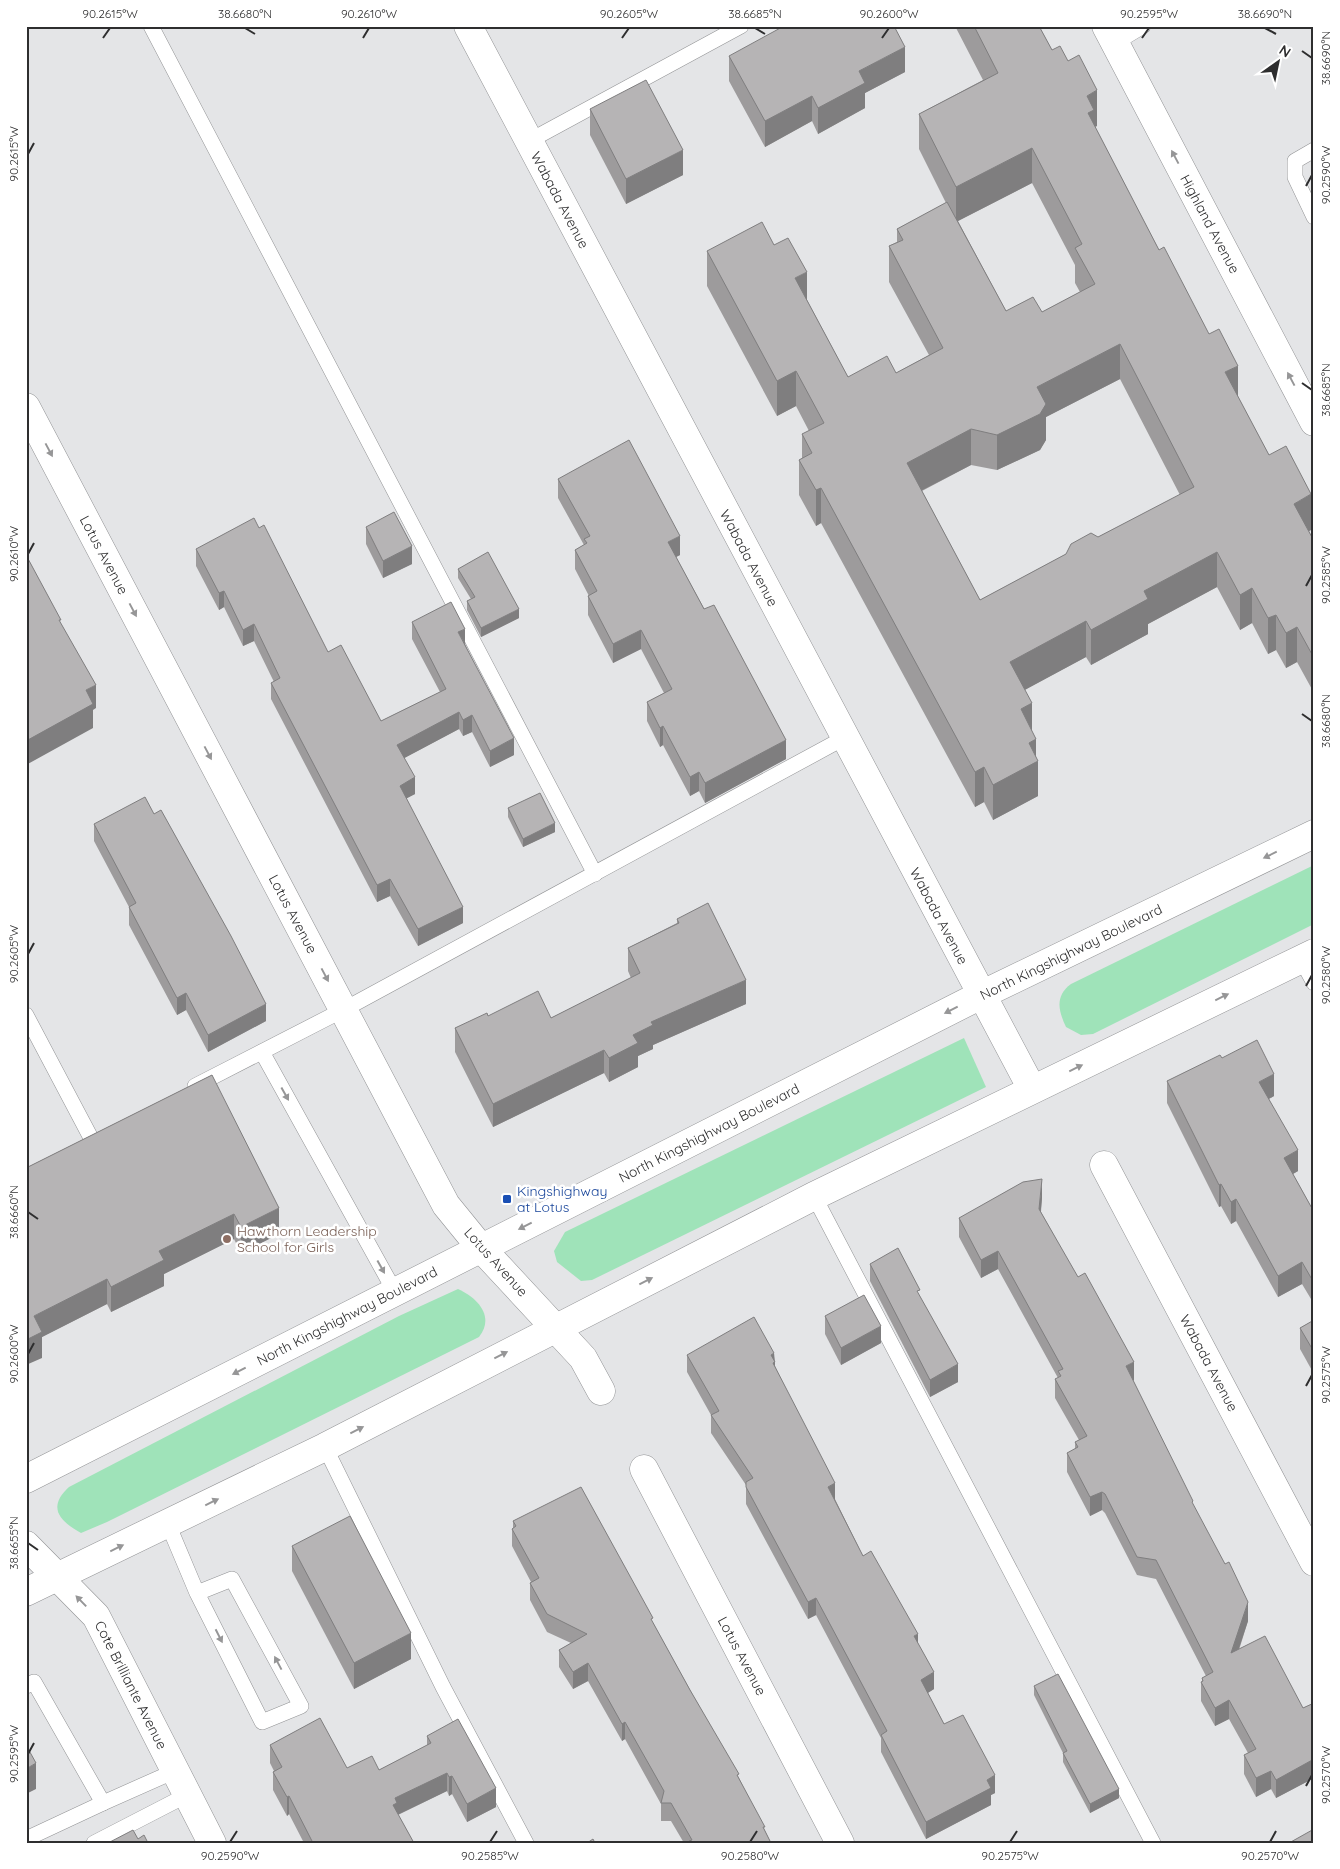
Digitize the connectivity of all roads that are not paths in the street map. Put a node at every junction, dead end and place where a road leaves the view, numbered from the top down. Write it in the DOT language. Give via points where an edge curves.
graph roads {
  1 [pos="151,26"];
  2 [pos="468,26"];
  3 [pos="741,26"];
  4 [pos="1143,26"];
  5 [pos="1110,35"];
  6 [pos="529,141"];
  7 [pos="1314,150"];
  8 [pos="1314,217"];
  9 [pos="26,407"];
  10 [pos="1314,422"];
  11 [pos="844,738"];
  12 [pos="1314,834"];
  13 [pos="594,874"];
  14 [pos="1307,956"];
  15 [pos="1314,983"];
  16 [pos="981,995"];
  17 [pos="343,1010"];
  18 [pos="26,1015"];
  19 [pos="262,1052"];
  20 [pos="1032,1089"];
  21 [pos="185,1091"];
  22 [pos="108,1129"];
  23 [pos="91,1138"];
  24 [pos="75,1146"];
  25 [pos="1104,1165"];
  26 [pos="814,1196"];
  27 [pos="481,1248"];
  28 [pos="395,1292"];
  29 [pos="555,1327"];
  30 [pos="601,1392"];
  31 [pos="325,1447"];
  32 [pos="644,1469"];
  33 [pos="26,1479"];
  34 [pos="168,1524"];
  35 [pos="26,1545"];
  36 [pos="1314,1562"];
  37 [pos="58,1577"];
  38 [pos="26,1592"];
  39 [pos="197,1593"];
  40 [pos="26,1686"];
  41 [pos="175,1771"];
  42 [pos="187,1795"];
  43 [pos="103,1803"];
  44 [pos="26,1839"];
  45 [pos="94,1843"];
  46 [pos="212,1843"];
  47 [pos="526,1843"];
  48 [pos="840,1843"];
  49 [pos="1153,1843"];
  1 -- 13 [label="lane"];
  2 -- 6 [label="street, Wabada Avenue"];
  3 -- 6 [label="lane"];
  4 -- 5 [label="lane"];
  10 -- 5 [label="street, Highland Avenue, one-way"];
  6 -- 11 [label="street, Wabada Avenue"];
  7 -- 8 [label="lane" via="1295,161 1295,177"];
  9 -- 17 [label="street, Lotus Avenue, one-way"];
  11 -- 13 [label="lane"];
  11 -- 16 [label="street, Wabada Avenue"];
  12 -- 16 [label="street, North Kingshighway Boulevard, one-way"];
  13 -- 17 [label="lane"];
  14 -- 15 [label="lane"];
  20 -- 14 [label="street, one-way"];
  16 -- 20 [label="street, Wabada Avenue"];
  16 -- 27 [label="street, North Kingshighway Boulevard, one-way"];
  17 -- 19 [label="lane"];
  17 -- 27 [label="street, Lotus Avenue" via="446,1205"];
  18 -- 23 [label="lane"];
  19 -- 21 [label="lane"];
  19 -- 28 [label="lane, one-way"];
  20 -- 26 [label="street"];
  22 -- 23 [label="lane"];
  23 -- 24 [label="lane"];
  25 -- 36 [label="street, Wabada Avenue"];
  29 -- 26 [label="street, one-way"];
  26 -- 49 [label="lane"];
  27 -- 28 [label="street, North Kingshighway Boulevard"];
  27 -- 29 [label="street, Lotus Avenue"];
  28 -- 33 [label="street, North Kingshighway Boulevard, one-way"];
  29 -- 30 [label="street, Lotus Avenue" via="583,1358"];
  31 -- 29 [label="street, one-way"];
  34 -- 31 [label="street, one-way"];
  31 -- 47 [label="lane" via="443,1687"];
  32 -- 48 [label="street, Lotus Avenue"];
  37 -- 34 [label="street, one-way"];
  34 -- 39 [label="lane"];
  35 -- 37 [label="street, Cote Brilliante Avenue"];
  37 -- 38 [label="street"];
  41 -- 37 [label="street, Cote Brilliante Avenue, one-way" via="96,1616"];
  39 -- 39 [label="lane, one-way" via="262,1722 301,1706 232,1579"];
  40 -- 43 [label="lane" via="34,1682"];
  41 -- 42 [label="street, Cote Brilliante Avenue"];
  41 -- 43 [label="lane"];
  42 -- 45 [label="lane"];
  42 -- 46 [label="street, Cote Brilliante Avenue"];
  43 -- 44 [label="lane"];
}
